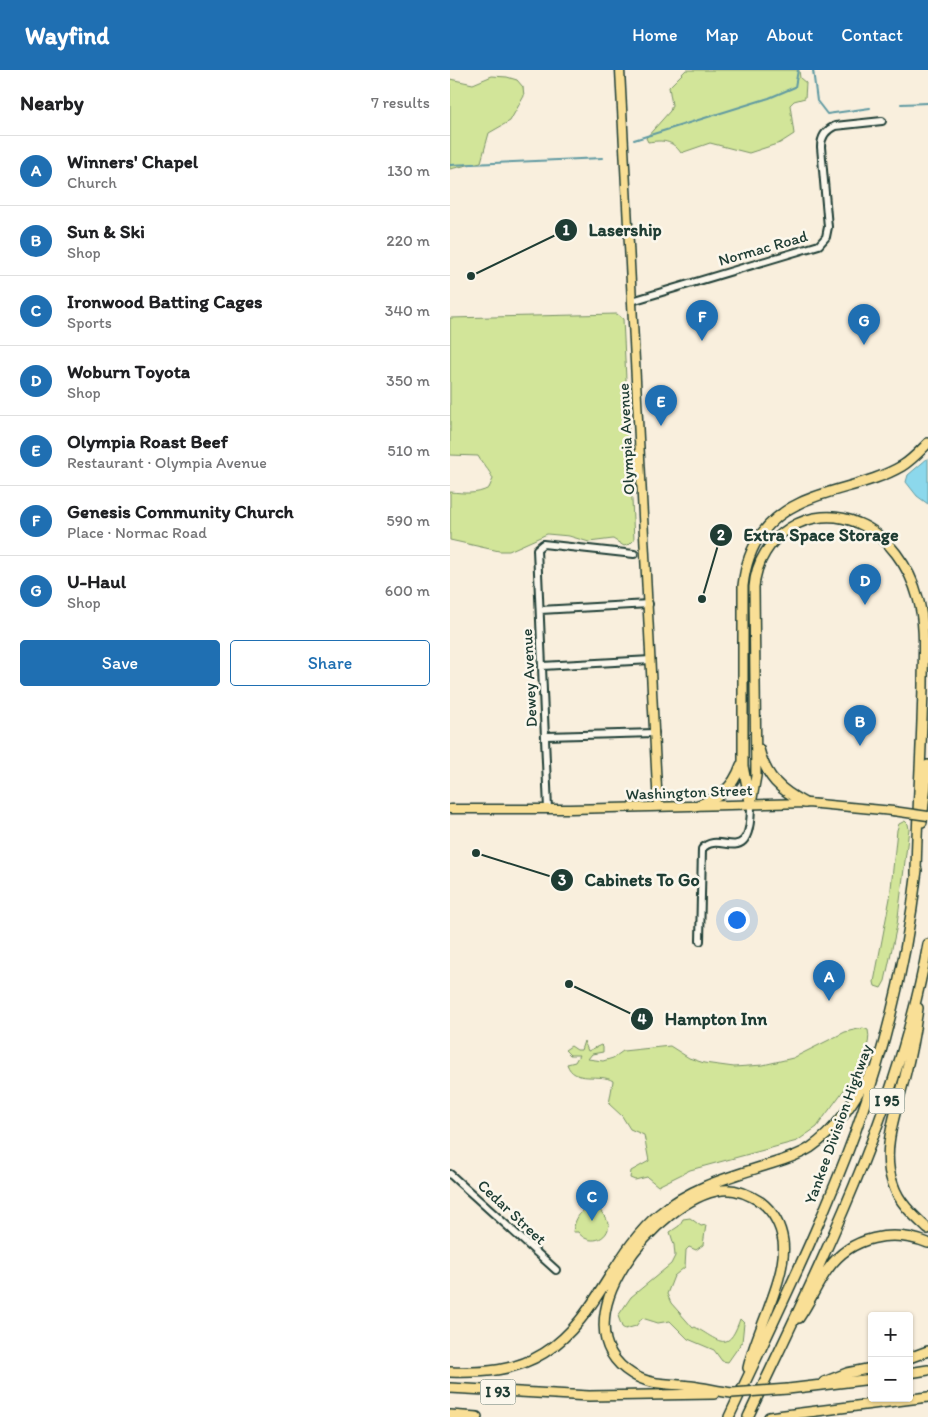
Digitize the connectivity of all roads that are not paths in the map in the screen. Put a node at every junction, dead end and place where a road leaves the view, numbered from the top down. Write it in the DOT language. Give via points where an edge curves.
graph roads {
  1 [pos="620,70"];
  2 [pos="882,121"];
  3 [pos="632,301"];
  4 [pos="928,443"];
  5 [pos="634,554"];
  6 [pos="649,604"];
  7 [pos="540,610"];
  8 [pos="651,660"];
  9 [pos="542,666"];
  10 [pos="755,725"];
  11 [pos="655,733"];
  12 [pos="546,736"];
  13 [pos="743,755"];
  14 [pos="928,765"];
  15 [pos="805,803"];
  16 [pos="751,804"];
  17 [pos="695,806"];
  18 [pos="658,807"];
  19 [pos="450,809"];
  20 [pos="548,809"];
  21 [pos="928,816"];
  22 [pos="916,874"];
  23 [pos="700,941"];
  24 [pos="927,949"];
  25 [pos="878,1062"];
  26 [pos="450,1174"];
  27 [pos="928,1229"];
  28 [pos="928,1243"];
  29 [pos="556,1270"];
  30 [pos="786,1337"];
  31 [pos="928,1351"];
  32 [pos="912,1357"];
  33 [pos="868,1369"];
  34 [pos="928,1370"];
  35 [pos="450,1372"];
  36 [pos="913,1372"];
  37 [pos="868,1379"];
  38 [pos="745,1383"];
  39 [pos="813,1386"];
  40 [pos="450,1388"];
  41 [pos="716,1392"];
  42 [pos="928,1397"];
  43 [pos="450,1415"];
  44 [pos="749,1416"];
  45 [pos="477,1417"];
  46 [pos="729,1417"];
  47 [pos="769,1417"];
  1 -- 3 [label="main road, Olympia Avenue"];
  2 -- 3 [label="street, Normac Road" via="835,126 822,137 828,227 826,237 819,245"];
  3 -- 6 [label="main road, Olympia Avenue"];
  4 -- 13 [label="highway" via="913,458 891,472 800,501 777,516 760,535 749,557 743,586"];
  5 -- 7 [label="street, Dewey Avenue" via="539,546"];
  6 -- 7 [label="street"];
  6 -- 8 [label="main road, Olympia Avenue"];
  7 -- 9 [label="street, Dewey Avenue"];
  8 -- 9 [label="street"];
  8 -- 11 [label="main road, Olympia Avenue"];
  9 -- 12 [label="street, Dewey Avenue"];
  10 -- 15 [label="highway" via="762,761 771,778 783,791"];
  10 -- 16 [label="highway" via="756,779"];
  10 -- 22 [label="highway" via="754,587 763,555 781,533 807,520 842,518 868,528 901,559 914,583 922,611"];
  11 -- 12 [label="street"];
  11 -- 18 [label="main road, Olympia Avenue"];
  12 -- 20 [label="street, Dewey Avenue"];
  13 -- 16 [label="highway"];
  13 -- 17 [label="highway" via="738,773 728,789"];
  14 -- 22 [label="highway, Yankee Division Highway / I 95"];
  15 -- 16 [label="main road, Washington Street"];
  15 -- 21 [label="main road, Washington Street, bridge"];
  16 -- 17 [label="main road, Washington Street"];
  16 -- 23 [label="street" via="750,828 745,839 736,844 708,844 702,849"];
  17 -- 18 [label="main road, Washington Street"];
  18 -- 20 [label="main road, Washington Street"];
  19 -- 20 [label="main road, Washington Street"];
  22 -- 25 [label="highway, Yankee Division Highway / I 95" via="901,968"];
  24 -- 27 [label="highway" via="914,1035 888,1154 889,1173 898,1195"];
  24 -- 30 [label="highway, I 95" via="897,1070 872,1143"];
  25 -- 35 [label="highway" via="841,1119 810,1148 707,1184 656,1216 626,1248 579,1322 554,1346 506,1369"];
  25 -- 38 [label="highway, Yankee Division Highway / I 95" via="830,1197"];
  26 -- 29 [label="street, Cedar Street"];
  28 -- 30 [label="highway" via="891,1235 870,1239 850,1248 829,1267 812,1300"];
  30 -- 44 [label="highway, I 95"];
  31 -- 32 [label="highway"];
  33 -- 39 [label="highway" via="846,1373"];
  34 -- 36 [label="highway"];
  37 -- 39 [label="highway, I 93"];
  38 -- 41 [label="highway" via="753,1347 780,1271 783,1240 778,1222 764,1205 744,1193 723,1190 684,1206 645,1238 614,1285 603,1326 610,1352 633,1375 646,1381"];
  38 -- 46 [label="highway, Yankee Division Highway / I 95"];
  39 -- 41 [label="highway, I 93, bridge"];
  40 -- 41 [label="highway, I 93" via="589,1396"];
  42 -- 47 [label="highway"];
  43 -- 45 [label="highway, I 93"];
}
